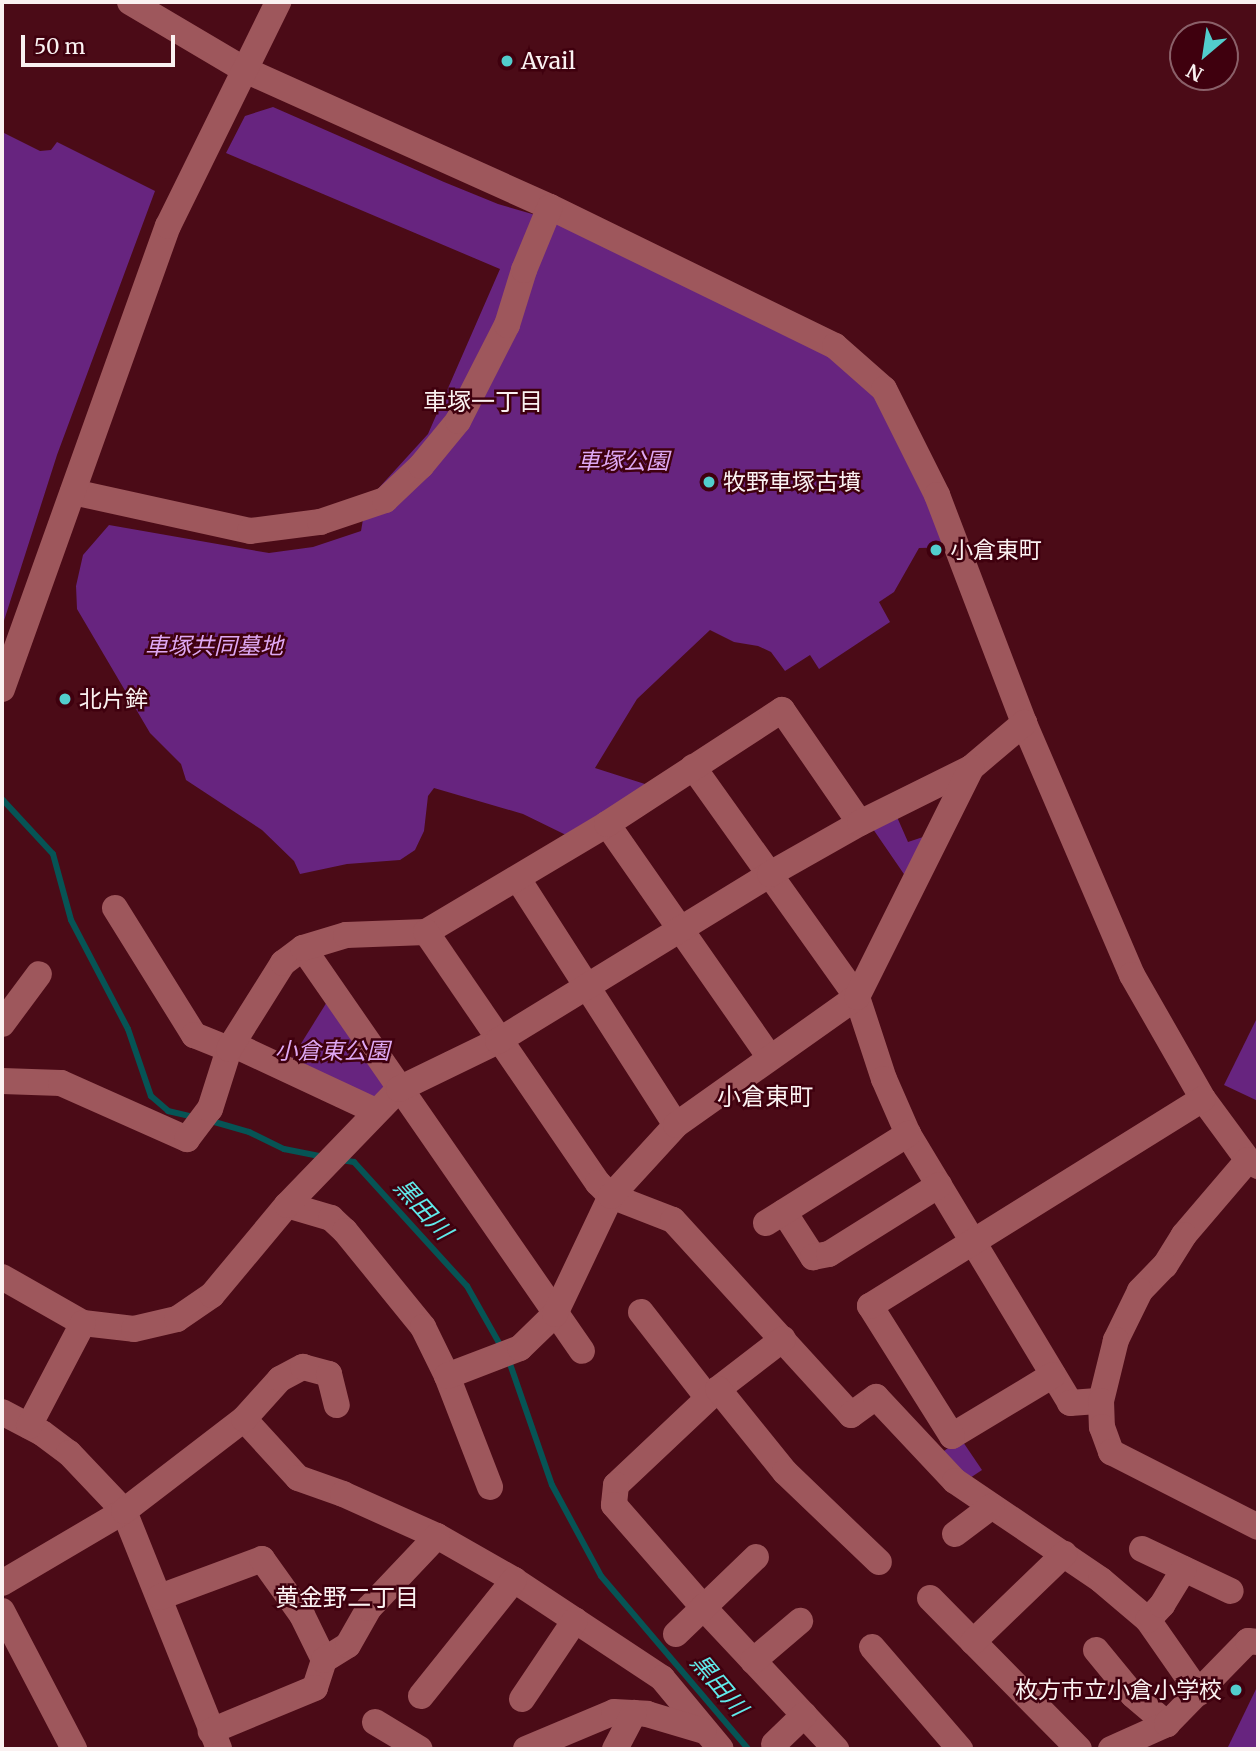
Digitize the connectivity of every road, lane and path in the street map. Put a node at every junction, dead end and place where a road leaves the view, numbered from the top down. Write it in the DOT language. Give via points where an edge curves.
graph roads {
  1 [pos="130,2"];
  2 [pos="278,2"];
  3 [pos="244,70"];
  4 [pos="550,207"];
  5 [pos="73,492"];
  6 [pos="2,689"];
  7 [pos="1024,723"];
  8 [pos="693,767"];
  9 [pos="971,768"];
  10 [pos="860,823"];
  11 [pos="607,824"];
  12 [pos="770,874"];
  13 [pos="518,879"];
  14 [pos="115,908"];
  15 [pos="682,930"];
  16 [pos="426,932"];
  17 [pos="303,948"];
  18 [pos="39,974"];
  19 [pos="589,987"];
  20 [pos="857,997"];
  21 [pos="2,1024"];
  22 [pos="498,1041"];
  23 [pos="231,1047"];
  24 [pos="769,1056"];
  25 [pos="2,1082"];
  26 [pos="399,1089"];
  27 [pos="1203,1099"];
  28 [pos="376,1111"];
  29 [pos="676,1125"];
  30 [pos="908,1134"];
  31 [pos="1253,1163"];
  32 [pos="939,1185"];
  33 [pos="611,1196"];
  34 [pos="287,1205"];
  35 [pos="973,1239"];
  36 [pos="2,1277"];
  37 [pos="641,1312"];
  38 [pos="555,1314"];
  39 [pos="83,1323"];
  40 [pos="783,1339"];
  41 [pos="582,1351"];
  42 [pos="1053,1375"];
  43 [pos="447,1376"];
  44 [pos="713,1393"];
  45 [pos="1101,1401"];
  46 [pos="337,1405"];
  47 [pos="2,1412"];
  48 [pos="244,1419"];
  49 [pos="29,1426"];
  50 [pos="490,1487"];
  51 [pos="992,1506"];
  52 [pos="124,1511"];
  53 [pos="1258,1527"];
  54 [pos="955,1534"];
  55 [pos="437,1536"];
  56 [pos="1142,1549"];
  57 [pos="1064,1554"];
  58 [pos="756,1557"];
  59 [pos="879,1562"];
  60 [pos="1184,1569"];
  61 [pos="514,1580"];
  62 [pos="2,1583"];
  63 [pos="1231,1591"];
  64 [pos="160,1597"];
  65 [pos="930,1598"];
  66 [pos="703,1607"];
  67 [pos="2,1611"];
  68 [pos="575,1620"];
  69 [pos="1148,1620"];
  70 [pos="800,1621"];
  71 [pos="676,1634"];
  72 [pos="973,1642"];
  73 [pos="1258,1642"];
  74 [pos="872,1647"];
  75 [pos="1096,1650"];
  76 [pos="324,1660"];
  77 [pos="753,1661"];
  78 [pos="1199,1693"];
  79 [pos="421,1696"];
  80 [pos="522,1699"];
  81 [pos="634,1713"];
  82 [pos="804,1715"];
  83 [pos="375,1722"];
  84 [pos="1167,1724"];
  85 [pos="215,1740"];
  86 [pos="712,1740"];
  87 [pos="774,1744"];
  88 [pos="74,1749"];
  89 [pos="420,1749"];
  90 [pos="526,1749"];
  91 [pos="615,1749"];
  92 [pos="836,1749"];
  93 [pos="960,1749"];
  94 [pos="1079,1749"];
  95 [pos="1111,1749"];
  1 -- 3 [label="street"];
  2 -- 3 [label="street"];
  3 -- 4 [label="street"];
  3 -- 5 [label="street" via="168,226"];
  4 -- 5 [label="street" via="507,325 458,421 385,500 320,522 250,531"];
  4 -- 7 [label="street" via="835,346 884,389 937,495"];
  5 -- 6 [label="street"];
  7 -- 9 [label="street"];
  7 -- 27 [label="street" via="1132,975"];
  8 -- 10 [label="street" via="782,710"];
  8 -- 11 [label="street"];
  8 -- 12 [label="street"];
  9 -- 10 [label="street"];
  9 -- 20 [label="street"];
  10 -- 12 [label="street"];
  11 -- 13 [label="street"];
  11 -- 15 [label="street"];
  12 -- 15 [label="street"];
  12 -- 20 [label="street"];
  13 -- 16 [label="street"];
  13 -- 19 [label="street"];
  14 -- 23 [label="street" via="194,1035"];
  15 -- 19 [label="street"];
  15 -- 24 [label="street"];
  16 -- 17 [label="street" via="346,935"];
  16 -- 22 [label="street"];
  17 -- 23 [label="street" via="283,963"];
  17 -- 26 [label="street"];
  18 -- 21 [label="street"];
  19 -- 22 [label="street"];
  19 -- 29 [label="street"];
  20 -- 24 [label="street"];
  20 -- 30 [label="street"];
  22 -- 26 [label="street"];
  22 -- 33 [label="street"];
  23 -- 25 [label="street" via="201,1120 187,1139 61,1083"];
  23 -- 28 [label="street"];
  24 -- 29 [label="street"];
  26 -- 28 [label="street"];
  26 -- 38 [label="street"];
  27 -- 31 [label="street"];
  27 -- 35 [label="street"];
  28 -- 34 [label="street"];
  29 -- 33 [label="street"];
  30 -- 32 [label="street"];
  30 -- 32 [label="street" via="775,1217 813,1257 829,1254"];
  31 -- 45 [label="street" via="1184,1235 1165,1265 1140,1291 1116,1339"];
  32 -- 35 [label="street"];
  33 -- 38 [label="street"];
  33 -- 40 [label="street" via="673,1220"];
  34 -- 39 [label="street" via="212,1295 177,1319 134,1329"];
  34 -- 43 [label="street" via="331,1218 345,1231 423,1327"];
  35 -- 42 [label="street"];
  35 -- 42 [label="street" via="870,1306 952,1436"];
  36 -- 39 [label="street"];
  37 -- 44 [label="street"];
  38 -- 41 [label="street"];
  38 -- 43 [label="street" via="518,1349"];
  39 -- 49 [label="street"];
  40 -- 44 [label="street"];
  40 -- 51 [label="street" via="851,1415 876,1397 955,1481"];
  42 -- 45 [label="street" via="1070,1403"];
  43 -- 50 [label="street"];
  44 -- 59 [label="street" via="785,1472"];
  44 -- 66 [label="street" via="615,1485 614,1505"];
  45 -- 53 [label="street" via="1102,1427 1111,1452"];
  46 -- 48 [label="street" via="329,1374 303,1367 280,1379"];
  47 -- 49 [label="street"];
  48 -- 52 [label="street"];
  48 -- 55 [label="street" via="298,1478"];
  49 -- 52 [label="street" via="69,1453"];
  51 -- 54 [label="street"];
  51 -- 57 [label="street"];
  52 -- 62 [label="street"];
  52 -- 64 [label="street"];
  55 -- 61 [label="street"];
  55 -- 76 [label="street" via="369,1608 348,1645"];
  56 -- 60 [label="street"];
  57 -- 69 [label="street"];
  57 -- 72 [label="street"];
  58 -- 66 [label="street"];
  60 -- 63 [label="street"];
  60 -- 69 [label="street"];
  61 -- 68 [label="street"];
  61 -- 79 [label="street"];
  64 -- 76 [label="street" via="262,1559 302,1615"];
  64 -- 85 [label="street"];
  65 -- 72 [label="street"];
  66 -- 71 [label="street"];
  66 -- 77 [label="street"];
  67 -- 88 [label="street"];
  68 -- 80 [label="street"];
  68 -- 86 [label="street" via="662,1678"];
  69 -- 78 [label="street"];
  70 -- 77 [label="street"];
  72 -- 94 [label="street"];
  73 -- 78 [label="street" via="1248,1641"];
  74 -- 93 [label="street"];
  75 -- 84 [label="street" via="1133,1695"];
  76 -- 85 [label="street" via="315,1688"];
  77 -- 82 [label="street"];
  78 -- 84 [label="street"];
  81 -- 86 [label="street" via="647,1713"];
  81 -- 90 [label="street" via="614,1712"];
  81 -- 91 [label="street"];
  82 -- 87 [label="street"];
  82 -- 92 [label="street"];
  83 -- 89 [label="street"];
  84 -- 95 [label="street"];
}
